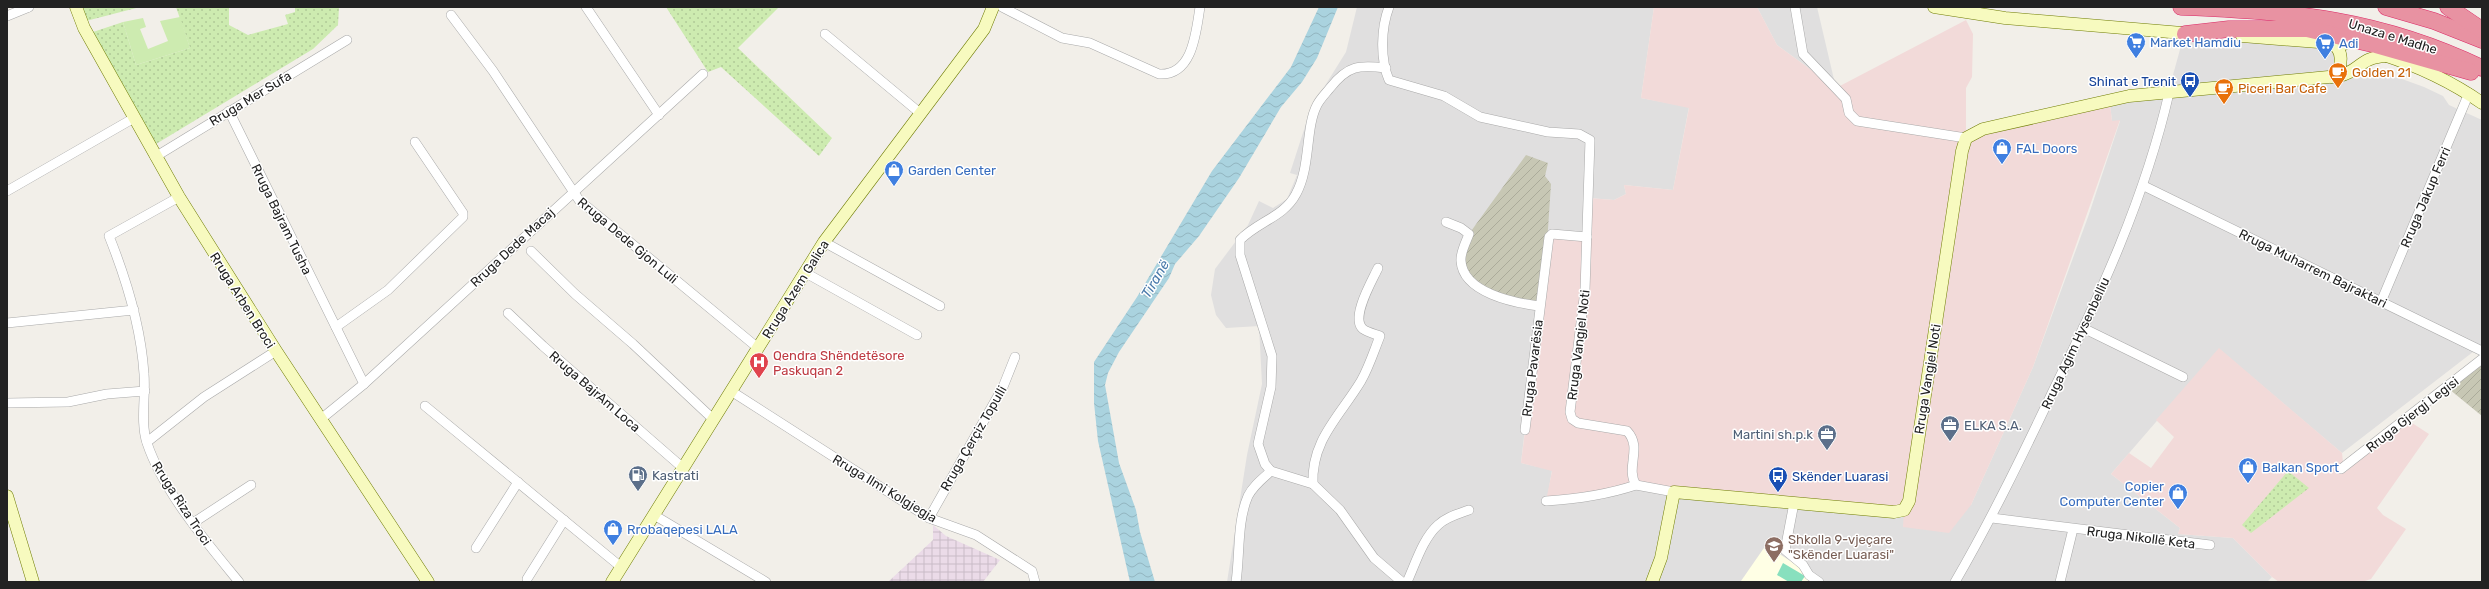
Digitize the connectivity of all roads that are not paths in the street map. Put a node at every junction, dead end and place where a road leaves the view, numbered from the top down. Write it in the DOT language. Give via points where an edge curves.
graph roads {
  1 [pos="29,7"];
  2 [pos="76,7"];
  3 [pos="586,7"];
  4 [pos="993,7"];
  5 [pos="1002,7"];
  6 [pos="1200,7"];
  7 [pos="1389,7"];
  8 [pos="1795,7"];
  9 [pos="1934,7"];
  10 [pos="2181,7"];
  11 [pos="2386,7"];
  12 [pos="2419,7"];
  13 [pos="2448,7"];
  14 [pos="451,14"];
  15 [pos="7,16"];
  16 [pos="2482,31"];
  17 [pos="825,34"];
  18 [pos="2185,34"];
  19 [pos="346,40"];
  20 [pos="2482,40"];
  21 [pos="2330,42"];
  22 [pos="2387,56"];
  23 [pos="1386,68"];
  24 [pos="2478,72"];
  25 [pos="703,74"];
  26 [pos="2336,76"];
  27 [pos="2168,93"];
  28 [pos="2469,93"];
  29 [pos="2482,103"];
  30 [pos="229,111"];
  31 [pos="920,113"];
  32 [pos="659,115"];
  33 [pos="134,118"];
  34 [pos="1966,138"];
  35 [pos="415,142"];
  36 [pos="155,157"];
  37 [pos="2144,186"];
  38 [pos="7,191"];
  39 [pos="572,192"];
  40 [pos="178,197"];
  41 [pos="1446,222"];
  42 [pos="1587,237"];
  43 [pos="824,242"];
  44 [pos="531,251"];
  45 [pos="1378,268"];
  46 [pos="804,272"];
  47 [pos="2381,302"];
  48 [pos="940,306"];
  49 [pos="1539,306"];
  50 [pos="134,310"];
  51 [pos="508,313"];
  52 [pos="7,323"];
  53 [pos="336,327"];
  54 [pos="2084,328"];
  55 [pos="916,335"];
  56 [pos="758,348"];
  57 [pos="276,351"];
  58 [pos="2482,351"];
  59 [pos="1015,357"];
  60 [pos="2482,359"];
  61 [pos="2183,377"];
  62 [pos="364,384"];
  63 [pos="731,391"];
  64 [pos="145,392"];
  65 [pos="7,403"];
  66 [pos="425,406"];
  67 [pos="321,419"];
  68 [pos="714,419"];
  69 [pos="1525,430"];
  70 [pos="147,442"];
  71 [pos="683,468"];
  72 [pos="2342,470"];
  73 [pos="1271,471"];
  74 [pos="518,482"];
  75 [pos="1314,484"];
  76 [pos="251,485"];
  77 [pos="1636,485"];
  78 [pos="1674,492"];
  79 [pos="7,496"];
  80 [pos="1546,501"];
  81 [pos="1794,503"];
  82 [pos="1469,510"];
  83 [pos="654,515"];
  84 [pos="929,518"];
  85 [pos="1992,518"];
  86 [pos="564,520"];
  87 [pos="193,523"];
  88 [pos="2073,529"];
  89 [pos="2210,545"];
  90 [pos="476,548"];
  91 [pos="621,567"];
  92 [pos="527,579"];
  93 [pos="614,581"];
  94 [pos="33,582"];
  95 [pos="239,582"];
  96 [pos="428,582"];
  97 [pos="766,582"];
  98 [pos="1036,582"];
  99 [pos="1236,582"];
  100 [pos="1402,582"];
  101 [pos="1407,582"];
  102 [pos="1652,582"];
  103 [pos="1819,582"];
  104 [pos="1955,582"];
  105 [pos="2060,582"];
  1 -- 15 [label="street"];
  2 -- 33 [label="main road, Rruga Arben Broci" via="84,28"];
  3 -- 32 [label="street"];
  4 -- 31 [label="main road, Rruga Azem Galica" via="984,29"];
  5 -- 6 [label="street" via="1062,38 1090,43 1159,74 1170,74 1185,61 1194,43"];
  7 -- 23 [label="street" via="1382,36"];
  8 -- 34 [label="street" via="1803,54 1846,99 1849,113 1857,121"];
  9 -- 18 [label="main road" via="2005,18"];
  10 -- 24 [label="highway, Unaza e Madhe" via="2274,11 2361,25 2420,42"];
  11 -- 20 [label="highway, Unaza e Madhe" via="2434,21"];
  12 -- 16 [label="highway"];
  13 -- 16 [label="highway"];
  14 -- 39 [label="street, Rruga Dede Gjon Luli" via="493,71"];
  17 -- 31 [label="street"];
  18 -- 21 [label="main road"];
  18 -- 24 [label="highway" via="2229,29 2307,29"];
  19 -- 30 [label="street, Rruga Mer Sufa"];
  21 -- 22 [label="main road"];
  21 -- 26 [label="main road" via="2338,50 2341,59"];
  22 -- 26 [label="main road" via="2369,58 2351,72"];
  22 -- 28 [label="main road"];
  23 -- 42 [label="street, Rruga Vangjel Noti" via="1388,80 1444,96 1480,117 1548,132 1579,134 1590,140"];
  23 -- 73 [label="street" via="1361,65 1336,80 1318,104 1301,182 1292,201 1240,240 1240,255 1272,356 1271,387 1258,444 1265,464"];
  25 -- 32 [label="street, Rruga Dede Macaj"];
  26 -- 27 [label="main road"];
  27 -- 34 [label="main road" via="2129,96 1982,130"];
  27 -- 37 [label="street, Rruga Agim Hysenbelliu" via="2159,137"];
  28 -- 29 [label="main road"];
  28 -- 47 [label="street, Rruga Jakup Ferri"];
  30 -- 36 [label="street, Rruga Mer Sufa"];
  30 -- 53 [label="street, Rruga Bajram Tusha"];
  31 -- 43 [label="main road, Rruga Azem Galica"];
  32 -- 39 [label="street, Rruga Dede Macaj"];
  33 -- 36 [label="main road, Rruga Arben Broci"];
  33 -- 38 [label="street"];
  34 -- 81 [label="main road, Rruga Vangjel Noti" via="1909,501 1904,510 1894,512"];
  35 -- 53 [label="street" via="463,213 463,217 388,290"];
  36 -- 40 [label="main road, Rruga Arben Broci"];
  37 -- 47 [label="street, Rruga Muharrem Bajraktari"];
  37 -- 54 [label="street, Rruga Agim Hysenbelliu"];
  39 -- 56 [label="street, Rruga Dede Gjon Luli"];
  39 -- 62 [label="street, Rruga Dede Macaj"];
  40 -- 50 [label="street, Rruga Riza Troci" via="109,236"];
  40 -- 57 [label="main road, Rruga Arben Broci"];
  41 -- 49 [label="street, Rruga Pavarësia" via="1468,234 1461,259 1462,268 1471,281 1506,301"];
  42 -- 49 [label="street, Rruga Pavarësia" via="1552,234 1549,237"];
  42 -- 77 [label="street, Rruga Vangjel Noti" via="1585,290 1570,412 1572,419 1578,423 1627,431 1635,444 1632,478"];
  43 -- 46 [label="main road, Rruga Azem Galica"];
  43 -- 48 [label="street"];
  44 -- 68 [label="street"];
  45 -- 75 [label="street" via="1360,308 1359,322 1363,329 1380,336 1361,380 1326,429 1312,469"];
  46 -- 55 [label="street"];
  46 -- 56 [label="main road, Rruga Azem Galica"];
  47 -- 58 [label="street, Rruga Muharrem Bajraktari"];
  49 -- 69 [label="street, Rruga Pavarësia"];
  50 -- 52 [label="street"];
  50 -- 64 [label="street, Rruga Riza Troci"];
  51 -- 71 [label="street, Rruga BajrAm Loca"];
  53 -- 62 [label="street, Rruga Bajram Tusha"];
  54 -- 61 [label="street"];
  54 -- 85 [label="street, Rruga Agim Hysenbelliu"];
  56 -- 63 [label="main road, Rruga Azem Galica"];
  57 -- 67 [label="main road, Rruga Arben Broci"];
  57 -- 70 [label="street" via="204,397"];
  59 -- 84 [label="street, Rruga Çerçiz Topulli" via="1003,387"];
  60 -- 72 [label="street, Rruga Gjergj Legisi"];
  62 -- 67 [label="street, Rruga Dede Macaj"];
  63 -- 68 [label="main road, Rruga Azem Galica"];
  63 -- 84 [label="street, Rruga Ilmi Kolgjegja"];
  64 -- 65 [label="street" via="107,394 68,402"];
  64 -- 70 [label="street, Rruga Riza Troci" via="144,430"];
  66 -- 74 [label="street"];
  67 -- 96 [label="main road, Rruga Arben Broci"];
  68 -- 71 [label="main road, Rruga Azem Galica"];
  70 -- 87 [label="street, Rruga Riza Troci" via="157,467"];
  71 -- 83 [label="main road, Rruga Azem Galica"];
  73 -- 75 [label="street"];
  73 -- 99 [label="street" via="1248,497 1242,522"];
  74 -- 86 [label="street"];
  74 -- 90 [label="street"];
  75 -- 100 [label="street" via="1340,510 1374,558"];
  76 -- 87 [label="street"];
  77 -- 78 [label="street, Rruga Vangjel Noti"];
  77 -- 80 [label="street" via="1614,493 1582,499"];
  78 -- 81 [label="main road, Rruga Vangjel Noti"];
  78 -- 102 [label="main road" via="1661,558"];
  79 -- 94 [label="main road"];
  81 -- 103 [label="street" via="1785,550"];
  82 -- 101 [label="street" via="1452,516 1438,525 1429,536"];
  83 -- 91 [label="main road, Rruga Azem Galica"];
  83 -- 97 [label="street"];
  84 -- 98 [label="street, Rruga Ilmi Kolgjegja" via="976,535 1032,571"];
  85 -- 88 [label="street, Rruga Nikollë Keta"];
  85 -- 104 [label="street, Rruga Agim Hysenbelliu"];
  86 -- 91 [label="street"];
  86 -- 92 [label="street"];
  87 -- 95 [label="street, Rruga Riza Troci"];
  88 -- 89 [label="street, Rruga Nikollë Keta"];
  88 -- 105 [label="street, Rruga Nikollë Keta"];
  91 -- 93 [label="main road, Rruga Azem Galica"];
}
